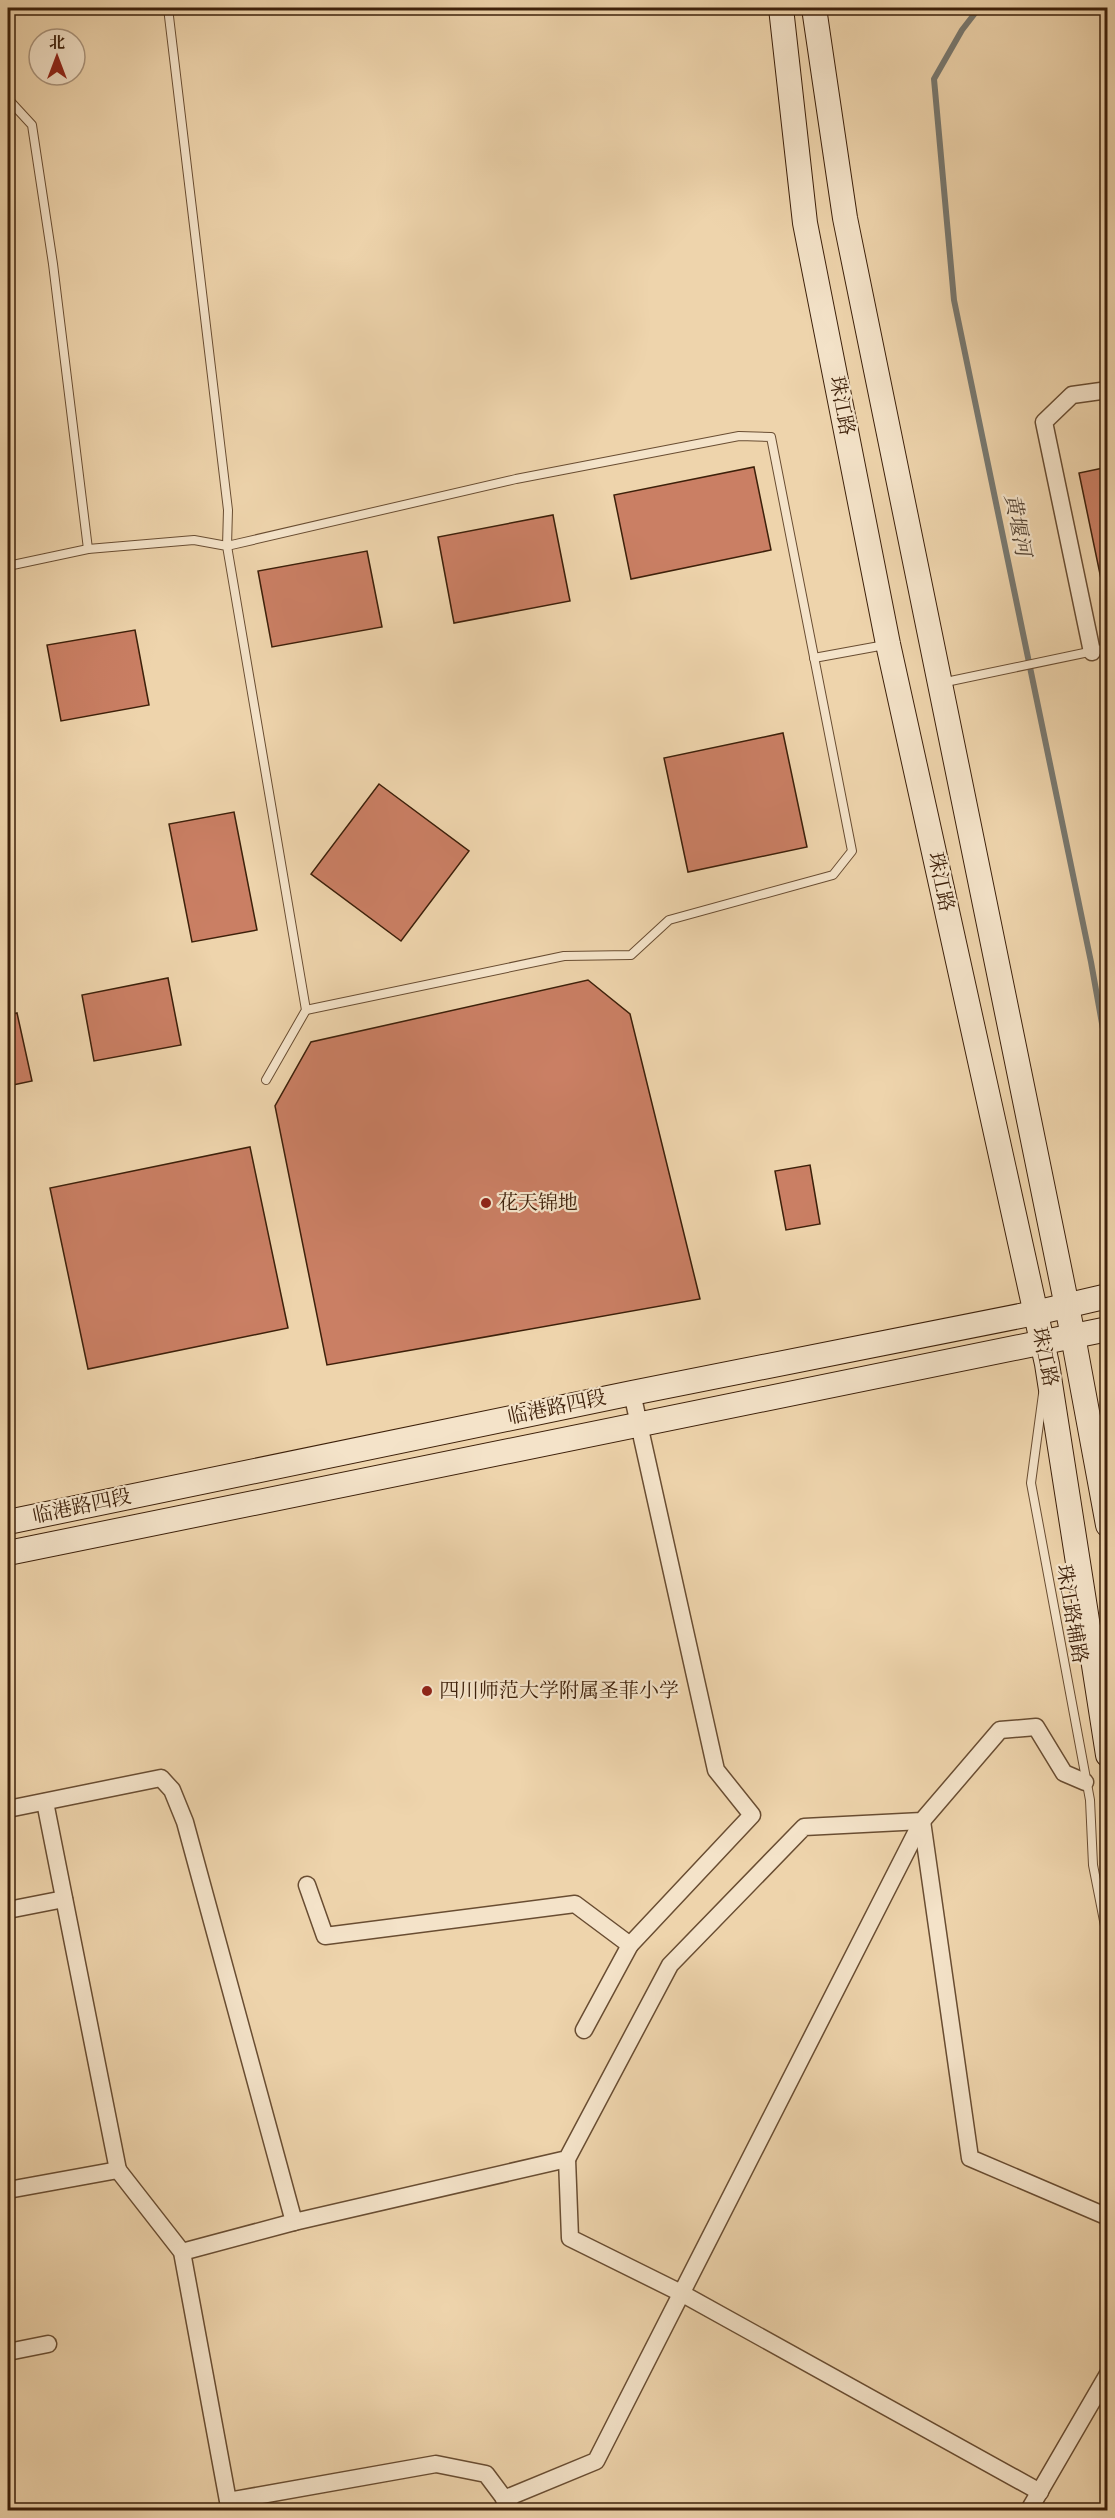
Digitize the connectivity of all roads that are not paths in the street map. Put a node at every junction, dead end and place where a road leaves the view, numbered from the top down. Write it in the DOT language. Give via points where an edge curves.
graph roads {
  1 [pos="168,8"];
  2 [pos="781,8"];
  3 [pos="814,8"];
  4 [pos="8,99"];
  5 [pos="1107,390"];
  6 [pos="227,546"];
  7 [pos="88,549"];
  8 [pos="8,566"];
  9 [pos="888,644"];
  10 [pos="1100,650"];
  11 [pos="814,658"];
  12 [pos="941,683"];
  13 [pos="306,1010"];
  14 [pos="266,1080"];
  15 [pos="1107,1296"];
  16 [pos="1066,1304"];
  17 [pos="1035,1313"];
  18 [pos="1107,1329"];
  19 [pos="1073,1336"];
  20 [pos="1044,1353"];
  21 [pos="632,1393"];
  22 [pos="639,1424"];
  23 [pos="8,1522"];
  24 [pos="1107,1525"];
  25 [pos="8,1553"];
  26 [pos="1107,1755"];
  27 [pos="1085,1782"];
  28 [pos="45,1802"];
  29 [pos="8,1809"];
  30 [pos="922,1821"];
  31 [pos="307,1885"];
  32 [pos="64,1899"];
  33 [pos="8,1910"];
  34 [pos="1107,1941"];
  35 [pos="630,1945"];
  36 [pos="584,2030"];
  37 [pos="567,2159"];
  38 [pos="118,2170"];
  39 [pos="8,2190"];
  40 [pos="1107,2217"];
  41 [pos="294,2222"];
  42 [pos="182,2252"];
  43 [pos="681,2293"];
  44 [pos="48,2343"];
  45 [pos="8,2352"];
  46 [pos="1107,2374"];
  47 [pos="1040,2493"];
  48 [pos="508,2505"];
  49 [pos="1029,2511"];
  1 -- 6 [label="lane" via="228,510"];
  2 -- 9 [label="main road, 珠江路" via="805,223"];
  3 -- 12 [label="main road, 珠江路" via="845,218"];
  4 -- 7 [label="lane" via="32,125"];
  5 -- 10 [label="street" via="1072,395 1044,422"];
  6 -- 7 [label="lane" via="194,540"];
  6 -- 11 [label="lane" via="516,479 739,436 771,437"];
  6 -- 13 [label="lane"];
  7 -- 8 [label="lane"];
  9 -- 11 [label="lane"];
  9 -- 17 [label="main road, 珠江路"];
  10 -- 12 [label="lane"];
  11 -- 13 [label="lane" via="852,851 833,875 669,920 631,955 564,956"];
  12 -- 16 [label="main road, 珠江路"];
  13 -- 14 [label="lane"];
  15 -- 16 [label="main road, 临港路四段"];
  16 -- 17 [label="main road, 临港路四段"];
  16 -- 19 [label="main road, 珠江路"];
  17 -- 20 [label="main road, 珠江路"];
  17 -- 21 [label="main road, 临港路四段"];
  18 -- 19 [label="main road, 临港路四段"];
  19 -- 20 [label="main road, 临港路四段"];
  19 -- 24 [label="main road, 珠江路"];
  20 -- 22 [label="main road, 临港路四段"];
  20 -- 26 [label="main road, 珠江路"];
  20 -- 27 [label="lane, 珠江路辅路" via="1031,1483"];
  21 -- 22 [label="street"];
  21 -- 23 [label="main road, 临港路四段"];
  22 -- 25 [label="main road, 临港路四段"];
  22 -- 35 [label="street" via="716,1770 752,1815"];
  27 -- 30 [label="street" via="1064,1773 1036,1727 1000,1730"];
  27 -- 34 [label="lane, 珠江路辅路" via="1093,1865"];
  28 -- 29 [label="street"];
  28 -- 32 [label="street"];
  28 -- 41 [label="street" via="161,1778 172,1790 185,1822"];
  30 -- 37 [label="street" via="804,1827 670,1965"];
  30 -- 40 [label="street" via="970,2158"];
  30 -- 43 [label="street"];
  31 -- 35 [label="street" via="325,1935 575,1904"];
  32 -- 33 [label="street"];
  32 -- 38 [label="street"];
  35 -- 36 [label="street"];
  37 -- 41 [label="street"];
  37 -- 43 [label="street" via="570,2238"];
  38 -- 39 [label="street"];
  38 -- 42 [label="street"];
  41 -- 42 [label="street"];
  42 -- 48 [label="street" via="228,2501 436,2464 486,2474"];
  43 -- 47 [label="street"];
  43 -- 48 [label="street" via="596,2461"];
  44 -- 45 [label="street"];
  46 -- 47 [label="street"];
  47 -- 49 [label="street"];
}
